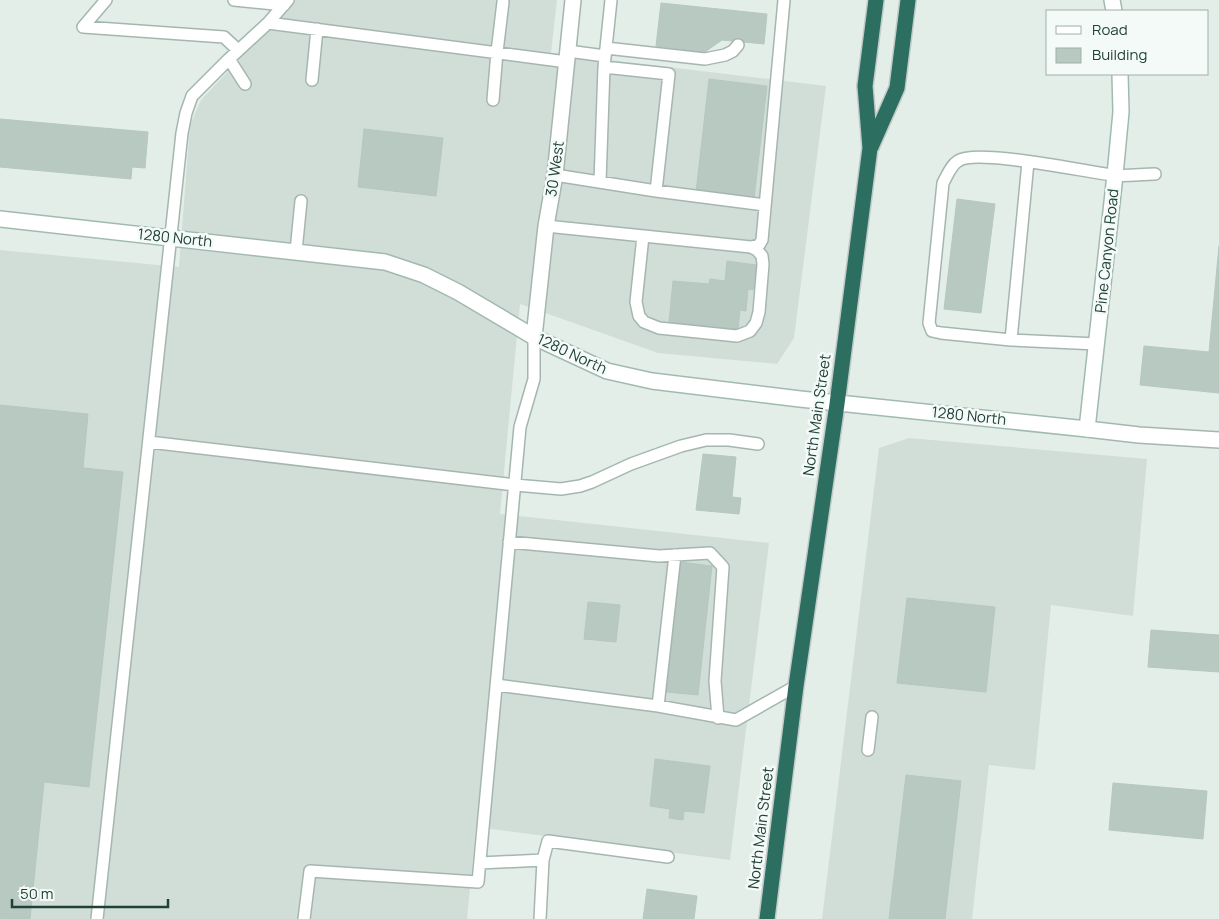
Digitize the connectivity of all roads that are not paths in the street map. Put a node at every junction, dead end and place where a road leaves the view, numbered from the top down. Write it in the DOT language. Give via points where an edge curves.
graph roads {
  1 [pos="106,0"];
  2 [pos="234,0"];
  3 [pos="573,0"];
  4 [pos="611,0"];
  5 [pos="784,0"];
  6 [pos="876,0"];
  7 [pos="908,0"];
  8 [pos="286,2"];
  9 [pos="504,2"];
  10 [pos="268,23"];
  11 [pos="317,29"];
  12 [pos="738,45"];
  13 [pos="238,50"];
  14 [pos="497,52"];
  15 [pos="567,56"];
  16 [pos="605,57"];
  17 [pos="229,59"];
  18 [pos="1120,75"];
  19 [pos="312,80"];
  20 [pos="245,84"];
  21 [pos="493,100"];
  22 [pos="870,148"];
  23 [pos="1028,162"];
  24 [pos="1155,174"];
  25 [pos="555,176"];
  26 [pos="1115,176"];
  27 [pos="600,182"];
  28 [pos="656,191"];
  29 [pos="301,202"];
  30 [pos="765,205"];
  31 [pos="0,220"];
  32 [pos="546,226"];
  33 [pos="642,236"];
  34 [pos="172,238"];
  35 [pos="751,247"];
  36 [pos="296,251"];
  37 [pos="534,337"];
  38 [pos="1011,340"];
  39 [pos="1097,344"];
  40 [pos="837,404"];
  41 [pos="1086,428"];
  42 [pos="1219,440"];
  43 [pos="149,442"];
  44 [pos="758,444"];
  45 [pos="514,485"];
  46 [pos="509,542"];
  47 [pos="674,555"];
  48 [pos="496,686"];
  49 [pos="796,686"];
  50 [pos="658,706"];
  51 [pos="872,717"];
  52 [pos="718,718"];
  53 [pos="868,750"];
  54 [pos="668,857"];
  55 [pos="543,860"];
  56 [pos="480,863"];
  57 [pos="97,919"];
  58 [pos="304,919"];
  59 [pos="540,919"];
  60 [pos="767,919"];
  1 -- 13 [label="lane" via="83,27 224,38"];
  2 -- 8 [label="lane"];
  3 -- 15 [label="street, 30 West"];
  4 -- 16 [label="lane"];
  5 -- 30 [label="lane"];
  6 -- 22 [label="highway, North Main Street" via="865,86"];
  7 -- 22 [label="highway, North Main Street" via="897,88"];
  8 -- 10 [label="lane"];
  9 -- 14 [label="lane"];
  10 -- 11 [label="lane"];
  10 -- 13 [label="lane"];
  11 -- 14 [label="lane"];
  11 -- 19 [label="lane"];
  12 -- 16 [label="lane" via="725,55 705,59"];
  13 -- 17 [label="lane"];
  14 -- 15 [label="lane"];
  14 -- 21 [label="lane"];
  15 -- 16 [label="lane"];
  15 -- 25 [label="street, 30 West"];
  16 -- 27 [label="lane"];
  16 -- 28 [label="lane" via="669,74"];
  17 -- 20 [label="lane"];
  17 -- 34 [label="lane" via="192,96 186,113"];
  18 -- 26 [label="street, Pine Canyon Road" via="1121,112"];
  22 -- 40 [label="highway, North Main Street"];
  23 -- 26 [label="lane"];
  23 -- 38 [label="lane"];
  23 -- 38 [label="lane" via="979,157 958,160 943,183 940,203 929,323 932,331"];
  24 -- 26 [label="lane"];
  25 -- 27 [label="lane"];
  25 -- 32 [label="street, 30 West"];
  26 -- 39 [label="street, Pine Canyon Road"];
  27 -- 28 [label="lane"];
  28 -- 30 [label="lane"];
  29 -- 36 [label="lane"];
  30 -- 35 [label="lane" via="762,240 759,246"];
  31 -- 34 [label="street, 1280 North"];
  32 -- 33 [label="lane"];
  32 -- 37 [label="street, 30 West"];
  33 -- 35 [label="lane"];
  33 -- 35 [label="lane" via="636,302 644,322 660,328 737,336 750,331 759,312 763,264 762,256"];
  34 -- 36 [label="street, 1280 North"];
  34 -- 43 [label="lane"];
  36 -- 37 [label="street, 1280 North" via="385,262 424,275"];
  37 -- 40 [label="street, 1280 North" via="607,371 652,381"];
  37 -- 45 [label="lane" via="534,379 520,427"];
  38 -- 39 [label="lane"];
  39 -- 41 [label="street, Pine Canyon Road"];
  40 -- 41 [label="street, 1280 North"];
  40 -- 49 [label="highway, North Main Street"];
  41 -- 42 [label="street, 1280 North"];
  43 -- 45 [label="lane"];
  43 -- 57 [label="lane"];
  44 -- 45 [label="lane" via="706,440 631,464 580,486"];
  45 -- 46 [label="lane"];
  46 -- 47 [label="lane" via="651,556"];
  46 -- 48 [label="lane"];
  47 -- 50 [label="lane"];
  47 -- 52 [label="lane" via="710,553 723,567 715,681"];
  48 -- 50 [label="lane"];
  48 -- 56 [label="lane"];
  49 -- 52 [label="lane" via="736,720"];
  49 -- 60 [label="highway, North Main Street"];
  50 -- 52 [label="lane"];
  51 -- 53 [label="lane"];
  54 -- 55 [label="lane" via="548,842"];
  55 -- 56 [label="lane"];
  55 -- 59 [label="lane"];
  56 -- 58 [label="lane" via="478,882 310,871"];
}
